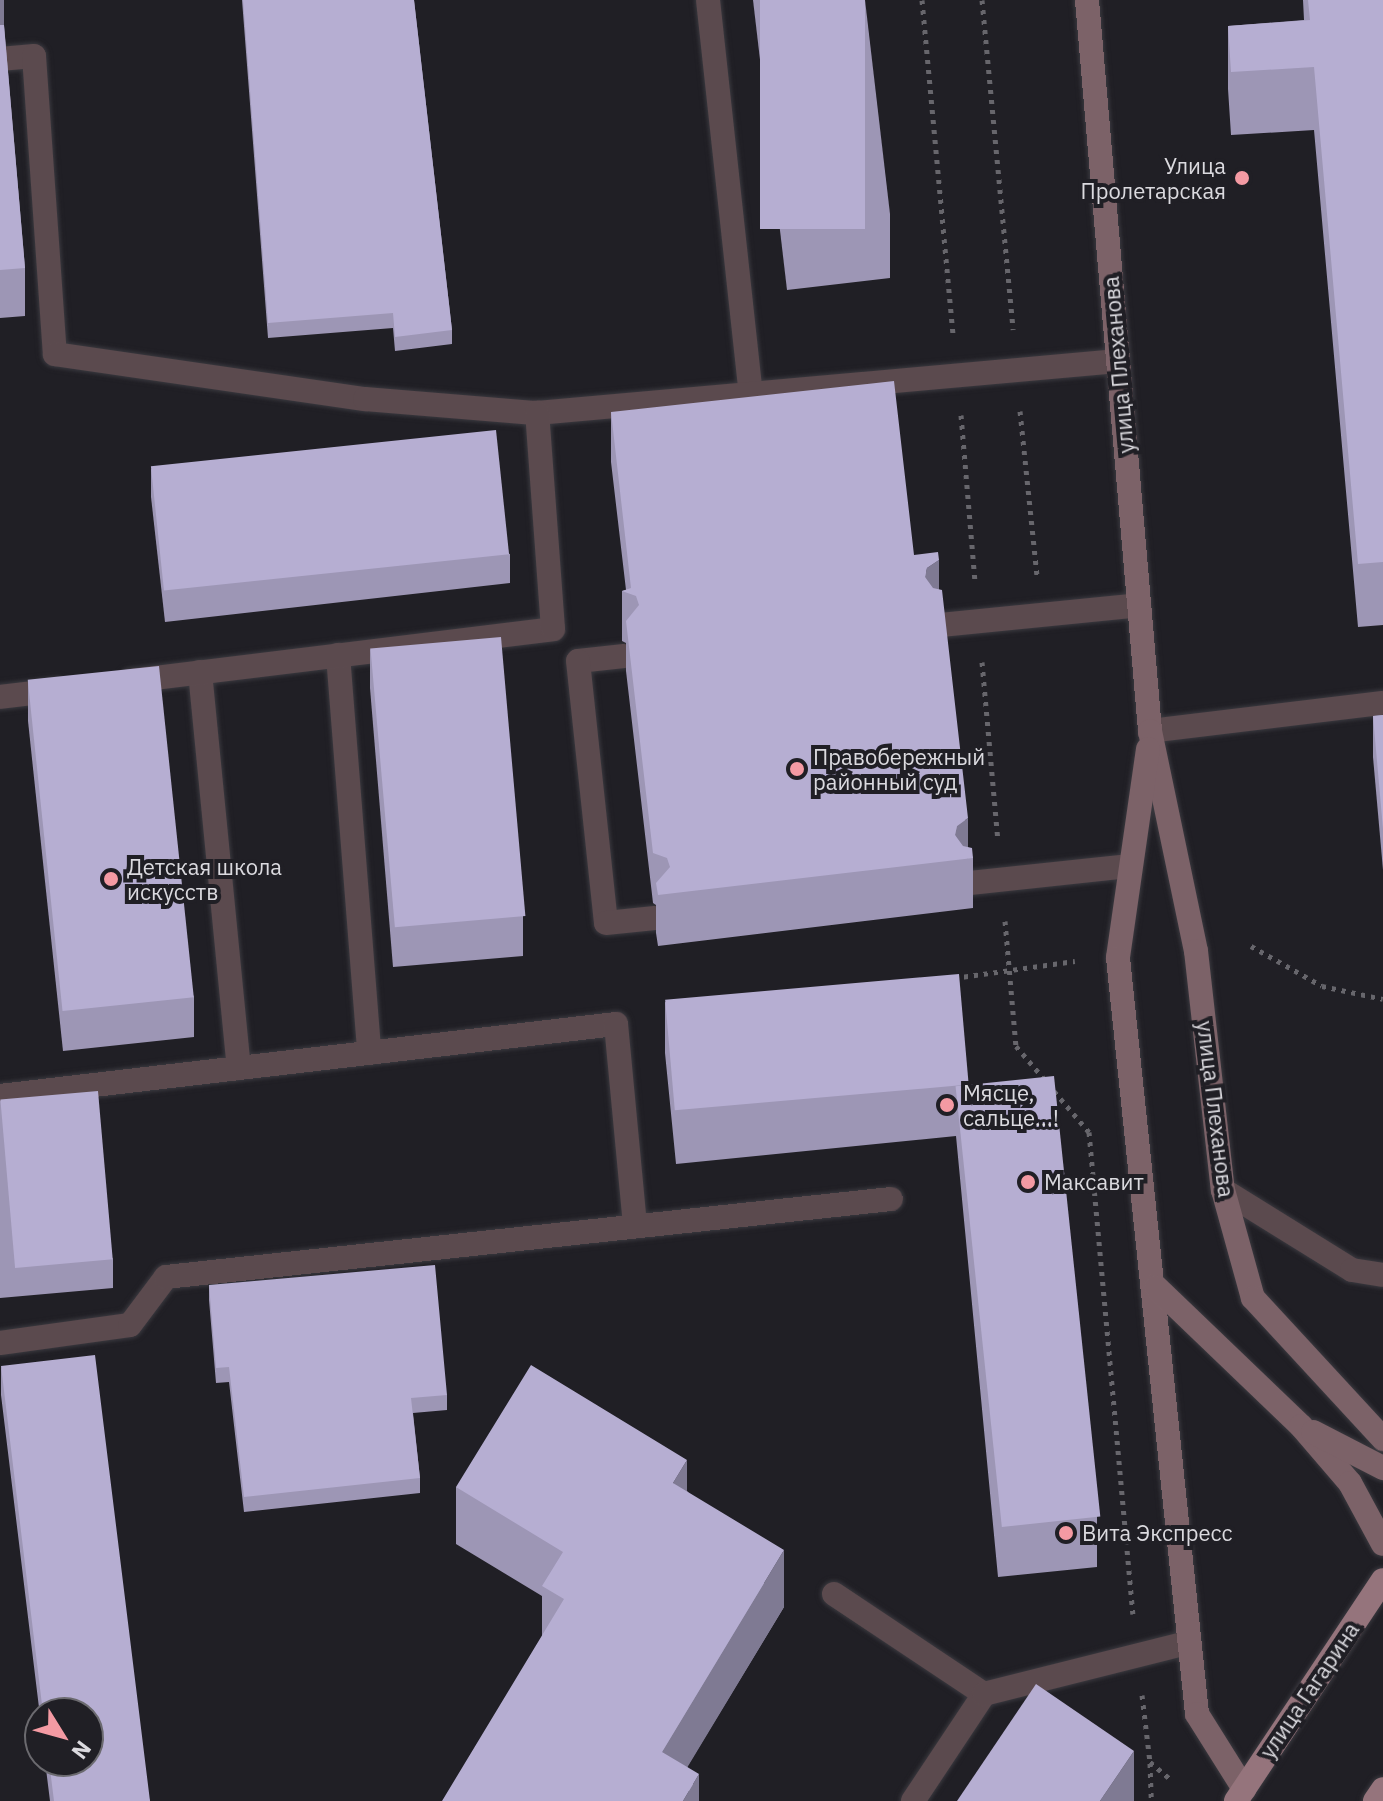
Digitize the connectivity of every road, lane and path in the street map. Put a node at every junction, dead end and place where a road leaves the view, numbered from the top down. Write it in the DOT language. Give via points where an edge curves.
graph roads {
  1 [pos="708,0"];
  2 [pos="982,0"];
  3 [pos="1087,0"];
  4 [pos="0,59"];
  5 [pos="1118,361"];
  6 [pos="1016,370"];
  7 [pos="751,393"];
  8 [pos="537,413"];
  9 [pos="1139,605"];
  10 [pos="1041,615"];
  11 [pos="940,625"];
  12 [pos="338,655"];
  13 [pos="624,656"];
  14 [pos="200,672"];
  15 [pos="108,684"];
  16 [pos="77,688"];
  17 [pos="0,697"];
  18 [pos="1383,703"];
  19 [pos="1150,731"];
  20 [pos="1130,866"];
  21 [pos="970,883"];
  22 [pos="655,918"];
  23 [pos="1251,946"];
  24 [pos="1075,961"];
  25 [pos="946,979"];
  26 [pos="1383,999"];
  27 [pos="369,1053"];
  28 [pos="239,1068"];
  29 [pos="0,1096"];
  30 [pos="1223,1190"];
  31 [pos="891,1199"];
  32 [pos="635,1226"];
  33 [pos="1383,1275"];
  34 [pos="1156,1287"];
  35 [pos="0,1343"];
  36 [pos="1301,1426"];
  37 [pos="1383,1439"];
  38 [pos="1383,1468"];
  39 [pos="1383,1544"];
  40 [pos="1383,1580"];
  41 [pos="834,1594"];
  42 [pos="1187,1643"];
  43 [pos="984,1694"];
  44 [pos="1150,1762"];
  45 [pos="1383,1789"];
  46 [pos="1240,1795"];
  47 [pos="913,1801"];
  48 [pos="1151,1801"];
  49 [pos="1375,1801"];
  1 -- 7 [label="street"];
  2 -- 6 [label="path"];
  3 -- 5 [label="main road, улица Плеханова"];
  4 -- 8 [label="street" via="34,56 55,354 365,399"];
  5 -- 6 [label="street"];
  5 -- 9 [label="main road, улица Плеханова"];
  6 -- 7 [label="street"];
  6 -- 10 [label="path"];
  7 -- 8 [label="street"];
  8 -- 12 [label="street" via="553,629"];
  9 -- 10 [label="street"];
  9 -- 19 [label="main road, улица Плеханова"];
  10 -- 11 [label="street"];
  12 -- 14 [label="street"];
  12 -- 27 [label="street"];
  13 -- 22 [label="street" via="578,661 606,923"];
  14 -- 15 [label="street"];
  14 -- 28 [label="street"];
  16 -- 17 [label="street"];
  18 -- 19 [label="street"];
  19 -- 20 [label="main road, улица Плеханова"];
  19 -- 30 [label="main road, улица Плеханова" via="1196,951"];
  20 -- 21 [label="street"];
  20 -- 34 [label="main road, улица Плеханова" via="1118,958"];
  23 -- 26 [label="path" via="1322,986"];
  24 -- 25 [label="path"];
  27 -- 28 [label="street"];
  27 -- 32 [label="street" via="616,1024"];
  28 -- 29 [label="street"];
  30 -- 33 [label="street" via="1352,1270"];
  30 -- 37 [label="main road, улица Плеханова" via="1253,1298"];
  31 -- 32 [label="street"];
  32 -- 35 [label="street" via="166,1277 130,1325"];
  34 -- 36 [label="main road"];
  34 -- 42 [label="main road, улица Плеханова"];
  36 -- 38 [label="main road"];
  36 -- 39 [label="main road" via="1350,1483"];
  40 -- 46 [label="main road, улица Гагарина"];
  41 -- 43 [label="street"];
  42 -- 43 [label="street"];
  42 -- 46 [label="main road, улица Плеханова" via="1197,1714"];
  43 -- 47 [label="street"];
  44 -- 48 [label="path"];
  45 -- 49 [label="main road"];
}
